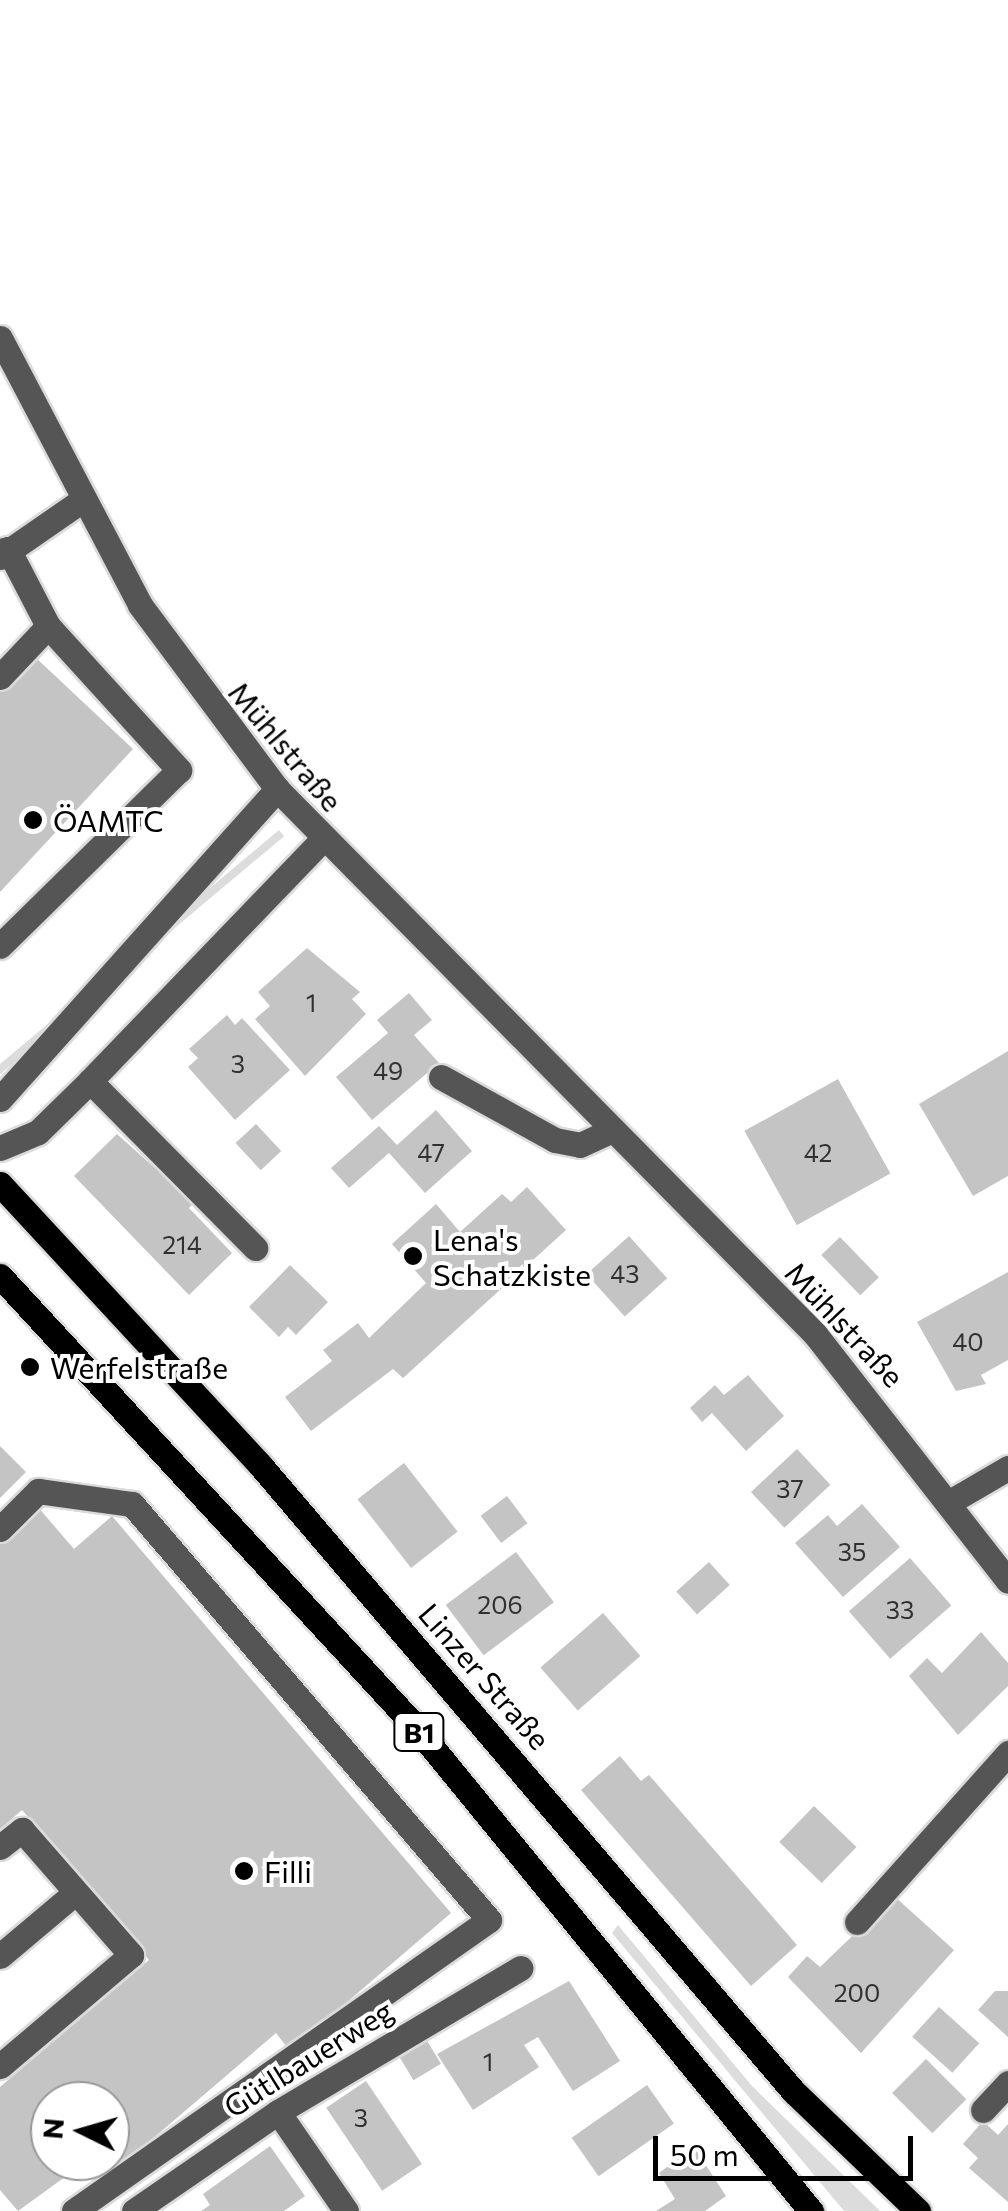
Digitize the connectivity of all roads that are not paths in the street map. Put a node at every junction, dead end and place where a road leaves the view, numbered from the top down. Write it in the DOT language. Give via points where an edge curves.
graph roads {
  1 [pos="0,338"];
  2 [pos="81,501"];
  3 [pos="3,552"];
  4 [pos="48,626"];
  5 [pos="0,677"];
  6 [pos="277,790"];
  7 [pos="322,840"];
  8 [pos="0,946"];
  9 [pos="442,1077"];
  10 [pos="90,1082"];
  11 [pos="0,1099"];
  12 [pos="610,1131"];
  13 [pos="0,1148"];
  14 [pos="0,1184"];
  15 [pos="256,1248"];
  16 [pos="0,1276"];
  17 [pos="1008,1468"];
  18 [pos="953,1500"];
  19 [pos="0,1529"];
  20 [pos="1008,1581"];
  21 [pos="1008,1753"];
  22 [pos="0,1847"];
  23 [pos="76,1892"];
  24 [pos="858,1922"];
  25 [pos="0,1956"];
  26 [pos="521,1968"];
  27 [pos="0,2066"];
  28 [pos="1008,2083"];
  29 [pos="983,2110"];
  30 [pos="278,2112"];
  31 [pos="74,2211"];
  32 [pos="134,2211"];
  33 [pos="346,2211"];
  34 [pos="811,2211"];
  35 [pos="918,2211"];
  1 -- 2 [label="street, Mühlstraße"];
  2 -- 3 [label="street"];
  2 -- 6 [label="street, Mühlstraße" via="140,605"];
  3 -- 4 [label="street"];
  4 -- 5 [label="street"];
  4 -- 8 [label="street" via="179,770"];
  6 -- 7 [label="street, Mühlstraße"];
  6 -- 11 [label="street"];
  7 -- 10 [label="street"];
  7 -- 12 [label="street, Mühlstraße"];
  9 -- 12 [label="street" via="555,1140 580,1145"];
  10 -- 13 [label="street" via="38,1132"];
  10 -- 15 [label="street"];
  12 -- 18 [label="street, Mühlstraße" via="815,1334"];
  14 -- 35 [label="main road, Linzer Straße / B1" via="261,1466 794,2092"];
  16 -- 34 [label="main road, B1" via="414,1725"];
  17 -- 18 [label="street"];
  18 -- 20 [label="street, Mühlstraße"];
  19 -- 31 [label="street" via="38,1491 132,1504 489,1920"];
  21 -- 24 [label="street"];
  22 -- 23 [label="street" via="22,1830"];
  23 -- 25 [label="street"];
  23 -- 27 [label="street" via="131,1955"];
  26 -- 30 [label="street, Gütlbauerweg"];
  28 -- 29 [label="street"];
  30 -- 32 [label="street, Gütlbauerweg"];
  30 -- 33 [label="street"];
}
